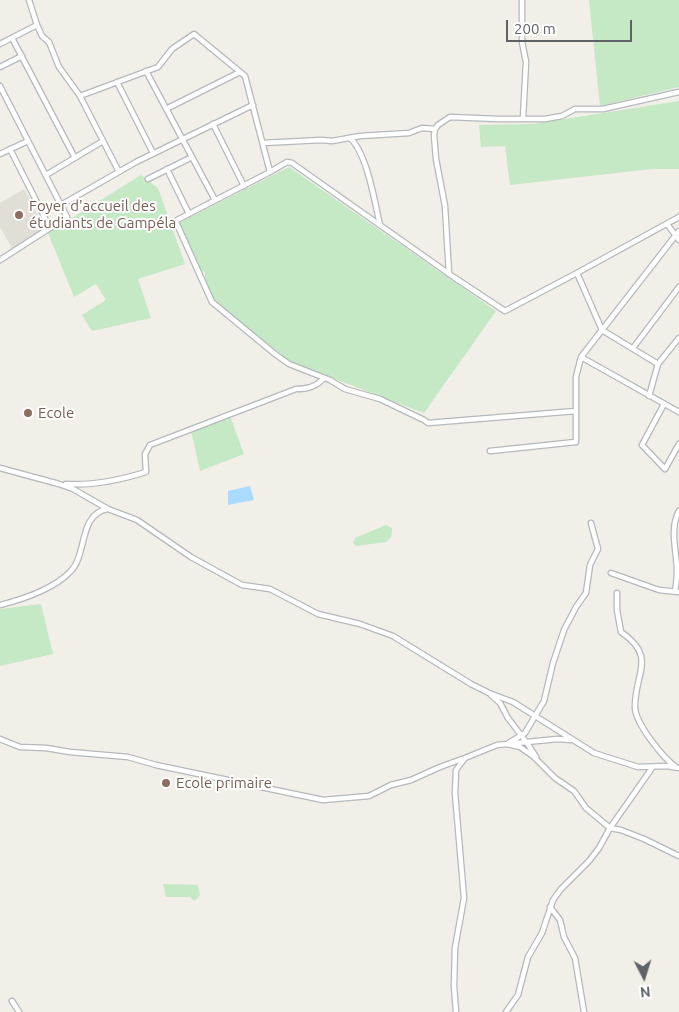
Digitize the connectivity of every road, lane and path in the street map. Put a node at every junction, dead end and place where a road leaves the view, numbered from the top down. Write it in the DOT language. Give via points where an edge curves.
graph roads {
  1 [pos="29,0"];
  2 [pos="522,0"];
  3 [pos="37,25"];
  4 [pos="12,38"];
  5 [pos="0,44"];
  6 [pos="22,56"];
  7 [pos="0,67"];
  8 [pos="146,71"];
  9 [pos="240,72"];
  10 [pos="117,82"];
  11 [pos="0,86"];
  12 [pos="679,92"];
  13 [pos="80,96"];
  14 [pos="253,105"];
  15 [pos="166,109"];
  16 [pos="523,118"];
  17 [pos="213,124"];
  18 [pos="435,129"];
  19 [pos="350,138"];
  20 [pos="182,139"];
  21 [pos="28,141"];
  22 [pos="103,141"];
  23 [pos="263,143"];
  24 [pos="10,150"];
  25 [pos="153,153"];
  26 [pos="0,154"];
  27 [pos="192,157"];
  28 [pos="75,158"];
  29 [pos="167,170"];
  30 [pos="119,172"];
  31 [pos="270,172"];
  32 [pos="46,175"];
  33 [pos="148,179"];
  34 [pos="244,186"];
  35 [pos="215,200"];
  36 [pos="62,205"];
  37 [pos="189,214"];
  38 [pos="679,217"];
  39 [pos="667,224"];
  40 [pos="380,225"];
  41 [pos="50,228"];
  42 [pos="679,231"];
  43 [pos="675,235"];
  44 [pos="679,240"];
  45 [pos="0,260"];
  46 [pos="577,273"];
  47 [pos="449,274"];
  48 [pos="679,287"];
  49 [pos="602,330"];
  50 [pos="679,338"];
  51 [pos="633,348"];
  52 [pos="581,357"];
  53 [pos="658,364"];
  54 [pos="324,378"];
  55 [pos="650,396"];
  56 [pos="664,404"];
  57 [pos="576,412"];
  58 [pos="679,412"];
  59 [pos="679,444"];
  60 [pos="490,451"];
  61 [pos="0,468"];
  62 [pos="59,484"];
  63 [pos="108,508"];
  64 [pos="679,511"];
  65 [pos="591,523"];
  66 [pos="611,574"];
  67 [pos="677,592"];
  68 [pos="617,593"];
  69 [pos="0,605"];
  70 [pos="489,693"];
  71 [pos="536,716"];
  72 [pos="522,735"];
  73 [pos="0,739"];
  74 [pos="571,740"];
  75 [pos="527,742"];
  76 [pos="507,744"];
  77 [pos="464,758"];
  78 [pos="679,761"];
  79 [pos="539,762"];
  80 [pos="670,765"];
  81 [pos="652,768"];
  82 [pos="678,768"];
  83 [pos="610,828"];
  84 [pos="679,856"];
  85 [pos="550,907"];
  86 [pos="12,1002"];
  87 [pos="19,1012"];
  88 [pos="456,1012"];
  89 [pos="506,1012"];
  90 [pos="584,1012"];
  1 -- 3 [label="street"];
  2 -- 16 [label="street" via="526,68"];
  3 -- 4 [label="street"];
  3 -- 13 [label="street" via="49,42 59,67"];
  4 -- 5 [label="street"];
  4 -- 6 [label="street"];
  6 -- 7 [label="street"];
  6 -- 28 [label="street"];
  8 -- 9 [label="street" via="158,67 172,50 194,34"];
  8 -- 10 [label="street"];
  8 -- 15 [label="street"];
  9 -- 14 [label="street" via="245,76"];
  9 -- 15 [label="street"];
  10 -- 13 [label="street"];
  10 -- 25 [label="street"];
  11 -- 21 [label="street"];
  12 -- 16 [label="street" via="602,108 575,110 545,119"];
  13 -- 22 [label="street"];
  14 -- 17 [label="street"];
  14 -- 23 [label="street"];
  15 -- 20 [label="street"];
  16 -- 18 [label="street" via="450,117"];
  17 -- 20 [label="street"];
  17 -- 34 [label="street"];
  18 -- 19 [label="street"];
  18 -- 47 [label="street" via="436,159 445,206"];
  19 -- 23 [label="street"];
  19 -- 40 [label="street" via="362,156"];
  20 -- 25 [label="street"];
  20 -- 27 [label="street"];
  21 -- 24 [label="street"];
  21 -- 32 [label="street"];
  22 -- 28 [label="street"];
  22 -- 30 [label="street"];
  23 -- 31 [label="street"];
  24 -- 26 [label="street"];
  24 -- 41 [label="street"];
  25 -- 30 [label="street"];
  27 -- 29 [label="street"];
  27 -- 35 [label="street"];
  28 -- 32 [label="street"];
  29 -- 33 [label="street"];
  29 -- 37 [label="street"];
  30 -- 36 [label="street"];
  31 -- 34 [label="street"];
  31 -- 40 [label="street" via="287,162 292,163"];
  32 -- 36 [label="street"];
  34 -- 35 [label="street"];
  35 -- 37 [label="street"];
  36 -- 41 [label="street" via="67,217"];
  37 -- 54 [label="street" via="176,222 212,302 289,364"];
  38 -- 39 [label="street"];
  39 -- 43 [label="street"];
  39 -- 46 [label="street"];
  40 -- 47 [label="street"];
  41 -- 45 [label="street"];
  42 -- 43 [label="street"];
  43 -- 44 [label="street"];
  43 -- 49 [label="street"];
  46 -- 47 [label="street" via="505,311"];
  46 -- 49 [label="street"];
  48 -- 51 [label="street"];
  49 -- 51 [label="street"];
  49 -- 52 [label="street"];
  50 -- 53 [label="street"];
  51 -- 53 [label="street"];
  52 -- 55 [label="street"];
  52 -- 57 [label="street" via="576,377"];
  53 -- 55 [label="street"];
  54 -- 57 [label="street" via="428,423"];
  54 -- 62 [label="street" via="310,388 296,390 150,445 146,454 146,472 84,486"];
  55 -- 56 [label="street"];
  56 -- 58 [label="street"];
  56 -- 59 [label="street" via="642,445 665,469"];
  57 -- 60 [label="street" via="576,442"];
  61 -- 62 [label="street"];
  62 -- 63 [label="street"];
  63 -- 69 [label="street" via="95,514 85,531 78,559 69,573 40,592"];
  63 -- 70 [label="street" via="137,520 224,576 249,587 276,592 318,614 393,636"];
  64 -- 67 [label="street" via="674,540"];
  65 -- 71 [label="street" via="598,549 590,566 586,593 564,630 547,693"];
  66 -- 67 [label="street" via="659,590"];
  68 -- 80 [label="street" via="622,632 637,644 641,653 635,705 637,716"];
  70 -- 71 [label="street"];
  70 -- 72 [label="street" via="500,702"];
  71 -- 72 [label="street"];
  71 -- 74 [label="street"];
  72 -- 75 [label="street"];
  72 -- 76 [label="street"];
  73 -- 77 [label="street" via="20,747 128,757 323,800 369,796"];
  74 -- 75 [label="street"];
  74 -- 81 [label="street" via="600,756"];
  75 -- 76 [label="street"];
  75 -- 79 [label="street"];
  76 -- 77 [label="street"];
  76 -- 79 [label="street" via="520,747"];
  77 -- 88 [label="street" via="456,770 455,793 464,898 456,948"];
  78 -- 80 [label="street"];
  79 -- 83 [label="street" via="574,791 586,808"];
  80 -- 81 [label="street"];
  80 -- 82 [label="street"];
  81 -- 83 [label="street"];
  83 -- 84 [label="street" via="644,839"];
  83 -- 85 [label="street" via="589,861 561,889"];
  85 -- 89 [label="street" via="542,933 528,956 518,995"];
  85 -- 90 [label="street" via="560,920 564,937 575,958"];
  86 -- 87 [label="street"];
}
